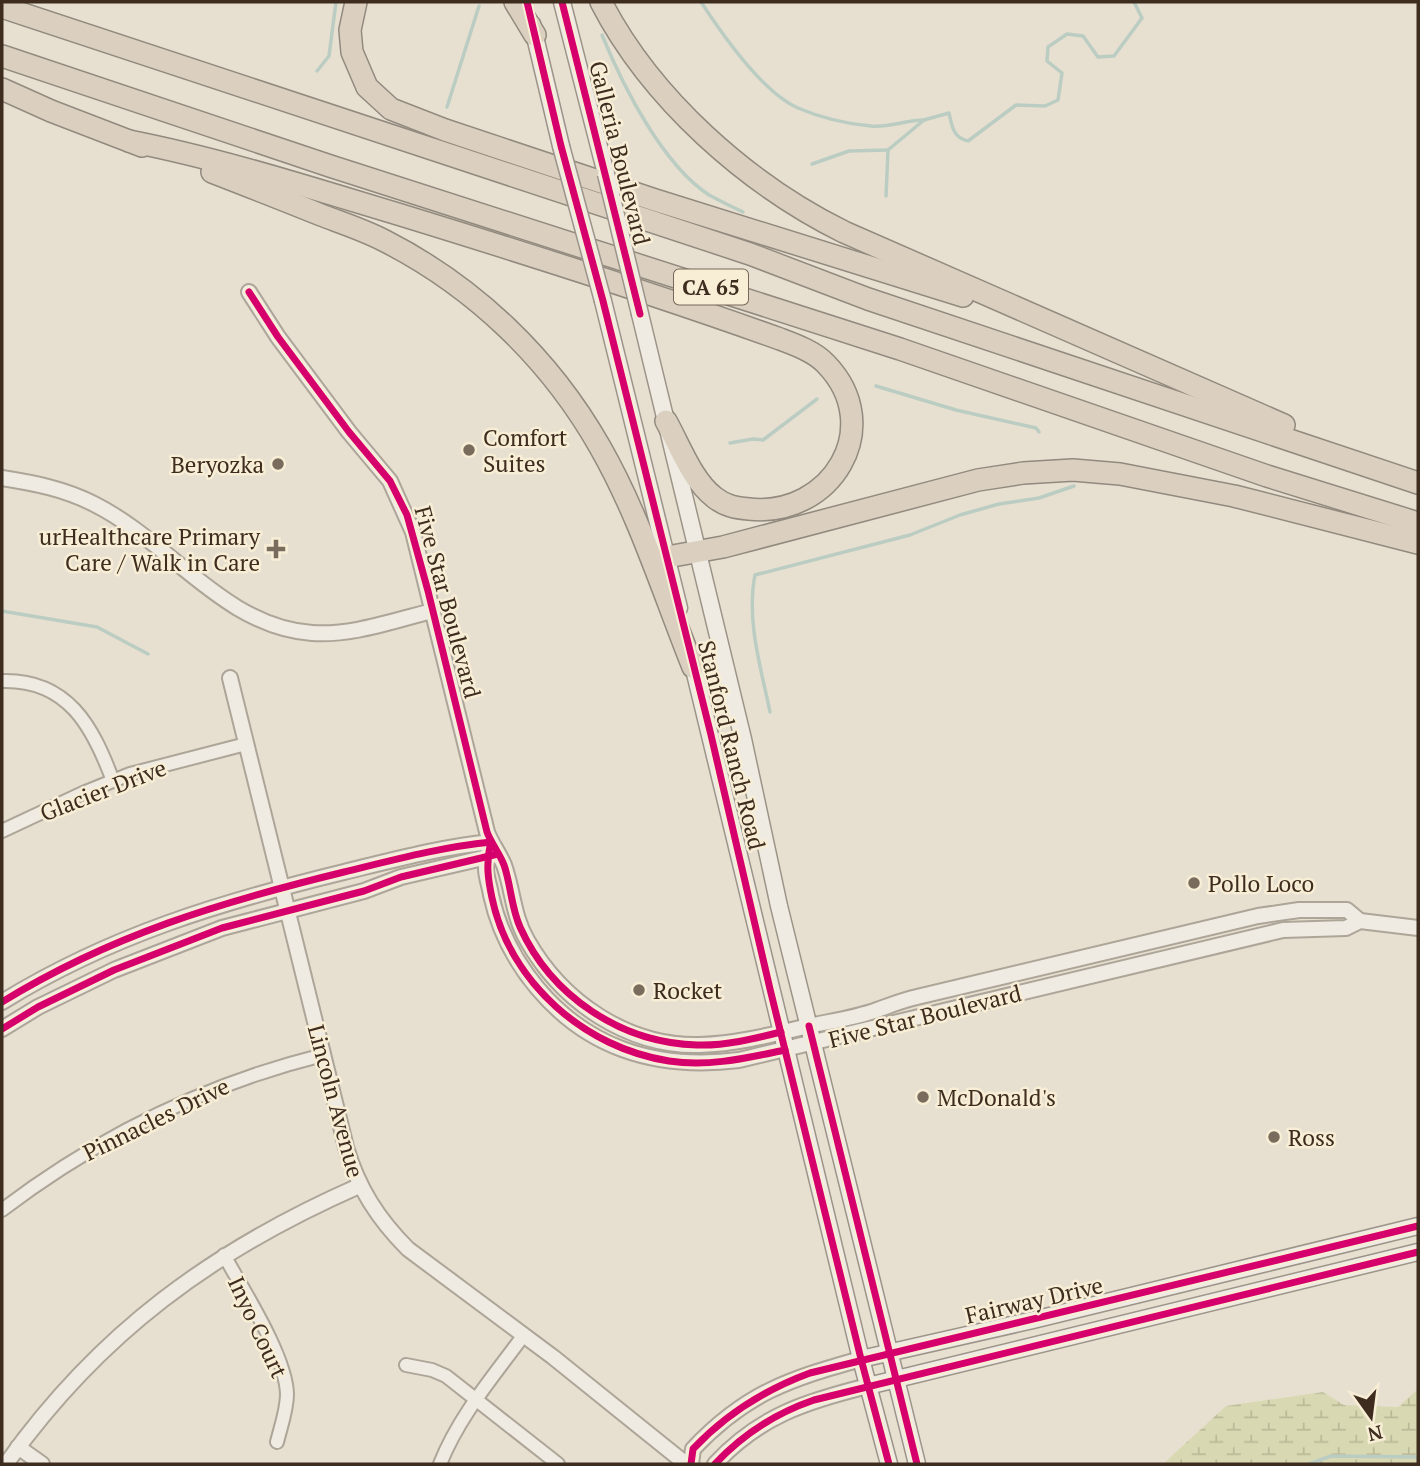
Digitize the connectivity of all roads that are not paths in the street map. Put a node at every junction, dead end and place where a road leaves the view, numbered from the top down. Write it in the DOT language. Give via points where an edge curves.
graph roads {
  1 [pos="356,2"];
  2 [pos="515,2"];
  3 [pos="527,2"];
  4 [pos="562,2"];
  5 [pos="601,2"];
  6 [pos="2,7"];
  7 [pos="535,35"];
  8 [pos="2,56"];
  9 [pos="2,89"];
  10 [pos="129,141"];
  11 [pos="248,292"];
  12 [pos="1085,337"];
  13 [pos="666,421"];
  14 [pos="1354,461"];
  15 [pos="2,478"];
  16 [pos="1418,484"];
  17 [pos="1418,523"];
  18 [pos="1418,543"];
  19 [pos="698,551"];
  20 [pos="667,557"];
  21 [pos="433,611"];
  22 [pos="693,667"];
  23 [pos="230,678"];
  24 [pos="2,681"];
  25 [pos="246,744"];
  26 [pos="113,781"];
  27 [pos="2,831"];
  28 [pos="492,851"];
  29 [pos="282,887"];
  30 [pos="287,910"];
  31 [pos="1360,921"];
  32 [pos="1418,928"];
  33 [pos="514,955"];
  34 [pos="553,978"];
  35 [pos="933,993"];
  36 [pos="2,1002"];
  37 [pos="937,1013"];
  38 [pos="809,1026"];
  39 [pos="2,1029"];
  40 [pos="781,1032"];
  41 [pos="670,1043"];
  42 [pos="813,1043"];
  43 [pos="621,1048"];
  44 [pos="785,1050"];
  45 [pos="323,1055"];
  46 [pos="359,1186"];
  47 [pos="2,1210"];
  48 [pos="1418,1226"];
  49 [pos="1418,1252"];
  50 [pos="224,1255"];
  51 [pos="1205,1279"];
  52 [pos="1211,1302"];
  53 [pos="523,1336"];
  54 [pos="889,1354"];
  55 [pos="861,1359"];
  56 [pos="406,1365"];
  57 [pos="895,1380"];
  58 [pos="868,1386"];
  59 [pos="477,1399"];
  60 [pos="277,1442"];
  61 [pos="19,1447"];
  62 [pos="6,1464"];
  63 [pos="42,1464"];
  64 [pos="440,1464"];
  65 [pos="558,1464"];
  66 [pos="689,1464"];
  67 [pos="715,1464"];
  68 [pos="890,1464"];
  69 [pos="916,1464"];
  1 -- 12 [label="highway" via="350,30 356,66 374,95 403,114"];
  2 -- 7 [label="highway"];
  3 -- 7 [label="main road"];
  4 -- 13 [label="main road, Galleria Boulevard, bridge"];
  5 -- 12 [label="highway" via="635,54 680,109 733,160 782,198 844,232"];
  6 -- 14 [label="highway, CA 65" via="750,254 868,299"];
  7 -- 20 [label="main road, Stanford Ranch Road, bridge"];
  8 -- 17 [label="highway, CA 65" via="887,344 1267,476"];
  9 -- 10 [label="highway"];
  10 -- 13 [label="highway" via="185,152 371,206 567,266 799,346 825,363 844,387 853,413 851,443 823,488 797,504 763,510 731,507 708,492"];
  10 -- 22 [label="highway" via="382,239 457,286 509,329 554,377 601,448"];
  11 -- 21 [label="street, Five Star Boulevard" via="390,481 414,533"];
  12 -- 14 [label="highway" via="1313,437"];
  13 -- 19 [label="main road, Stanford Ranch Road"];
  14 -- 16 [label="highway, CA 65"];
  15 -- 21 [label="street" via="50,487 93,503 221,596 267,623 311,633 340,633"];
  18 -- 19 [label="highway" via="1220,493 1073,470 978,480"];
  19 -- 20 [label="highway"];
  19 -- 38 [label="main road, Stanford Ranch Road"];
  20 -- 22 [label="main road, Stanford Ranch Road"];
  21 -- 28 [label="street, Five Star Boulevard"];
  22 -- 40 [label="main road, Stanford Ranch Road"];
  23 -- 25 [label="street, Lincoln Avenue"];
  24 -- 26 [label="street" via="47,689 75,709 97,740"];
  25 -- 26 [label="street, Glacier Drive"];
  25 -- 29 [label="street, Lincoln Avenue"];
  26 -- 27 [label="street, Glacier Drive"];
  28 -- 29 [label="street" via="466,845"];
  28 -- 30 [label="street"];
  28 -- 33 [label="street, Five Star Boulevard" via="486,870 495,911"];
  28 -- 34 [label="street, Five Star Boulevard" via="503,863 519,925"];
  29 -- 30 [label="street, Lincoln Avenue"];
  29 -- 36 [label="street" via="159,925 62,968"];
  30 -- 39 [label="street" via="146,956 73,989"];
  30 -- 45 [label="street, Lincoln Avenue"];
  31 -- 32 [label="street, Five Star Boulevard"];
  31 -- 35 [label="street, Five Star Boulevard" via="1347,910 1258,916"];
  31 -- 37 [label="street, Five Star Boulevard" via="1346,928 1301,928 1260,935"];
  33 -- 34 [label="street" via="523,954"];
  33 -- 43 [label="street, Five Star Boulevard" via="554,1006 598,1038"];
  34 -- 41 [label="street, Five Star Boulevard" via="608,1022"];
  35 -- 37 [label="street"];
  35 -- 38 [label="street, Five Star Boulevard"];
  37 -- 42 [label="street, Five Star Boulevard"];
  38 -- 40 [label="street, Five Star Boulevard"];
  38 -- 42 [label="main road, Stanford Ranch Road"];
  40 -- 41 [label="street, Five Star Boulevard" via="722,1044"];
  40 -- 44 [label="main road, Stanford Ranch Road"];
  41 -- 43 [label="street" via="629,1042"];
  42 -- 44 [label="street, Five Star Boulevard"];
  42 -- 54 [label="main road, Stanford Ranch Road"];
  43 -- 44 [label="street, Five Star Boulevard" via="667,1061 696,1063"];
  44 -- 55 [label="main road, Stanford Ranch Road"];
  45 -- 46 [label="street, Lincoln Avenue"];
  45 -- 47 [label="street, Pinnacles Drive" via="239,1079 156,1114 89,1150"];
  46 -- 50 [label="street" via="294,1215"];
  46 -- 53 [label="street, Lincoln Avenue" via="408,1249"];
  48 -- 51 [label="main road, Fairway Drive"];
  49 -- 52 [label="main road, Fairway Drive"];
  50 -- 60 [label="street, Inyo Court" via="283,1371 286,1401"];
  50 -- 61 [label="street" via="118,1337 77,1376"];
  51 -- 52 [label="main road"];
  51 -- 54 [label="main road, Fairway Drive"];
  52 -- 57 [label="main road, Fairway Drive"];
  53 -- 59 [label="street"];
  53 -- 66 [label="street, Lincoln Avenue"];
  54 -- 55 [label="main road, Fairway Drive"];
  54 -- 57 [label="main road, Stanford Ranch Road"];
  55 -- 58 [label="main road, Stanford Ranch Road"];
  55 -- 66 [label="street, Fairway Drive" via="785,1382 742,1406 693,1450"];
  56 -- 59 [label="street" via="446,1376"];
  57 -- 58 [label="main road, Fairway Drive"];
  57 -- 69 [label="main road, Stanford Ranch Road"];
  58 -- 67 [label="street, Fairway Drive" via="783,1412 754,1429"];
  58 -- 68 [label="main road, Stanford Ranch Road"];
  59 -- 64 [label="street"];
  59 -- 65 [label="street"];
  61 -- 62 [label="street"];
  61 -- 63 [label="street"];
}
